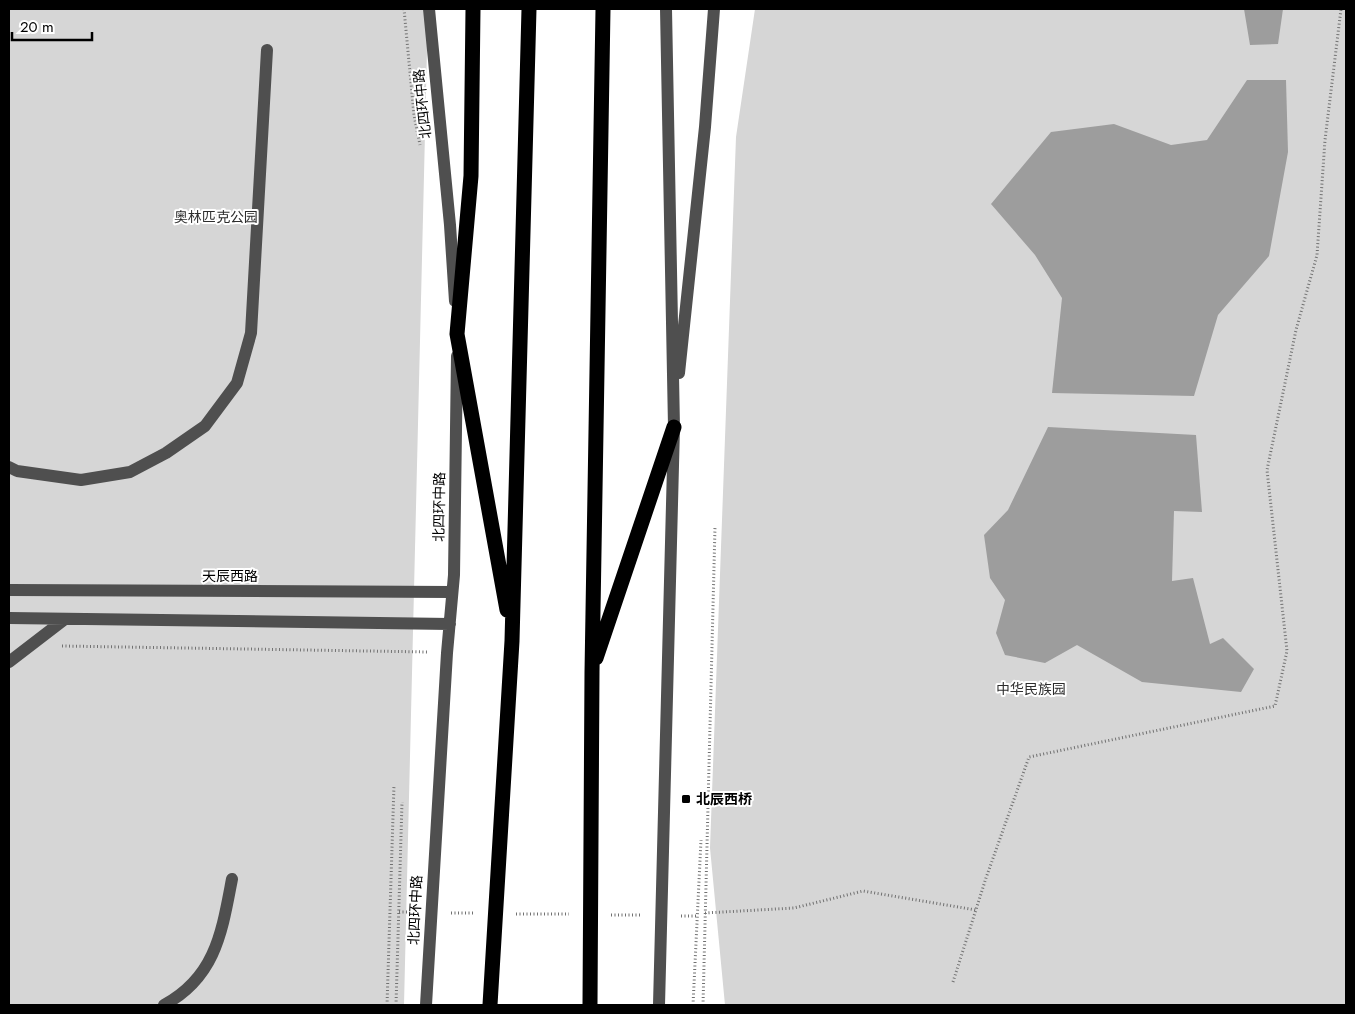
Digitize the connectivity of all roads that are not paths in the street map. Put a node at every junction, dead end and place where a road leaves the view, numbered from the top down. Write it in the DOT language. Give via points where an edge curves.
graph roads {
  1 [pos="429,9"];
  2 [pos="473,9"];
  3 [pos="529,9"];
  4 [pos="603,9"];
  5 [pos="666,9"];
  6 [pos="714,9"];
  7 [pos="266,50"];
  8 [pos="457,334"];
  9 [pos="674,427"];
  10 [pos="9,467"];
  11 [pos="9,590"];
  12 [pos="452,592"];
  13 [pos="9,618"];
  14 [pos="65,618"];
  15 [pos="450,624"];
  16 [pos="512,641"];
  17 [pos="9,662"];
  18 [pos="592,672"];
  19 [pos="232,879"];
  20 [pos="164,1005"];
  21 [pos="426,1005"];
  22 [pos="490,1005"];
  23 [pos="590,1005"];
  24 [pos="659,1005"];
  1 -- 8 [label="street, 北四环中路"];
  2 -- 8 [label="highway" via="471,176"];
  3 -- 16 [label="highway"];
  4 -- 18 [label="highway"];
  5 -- 9 [label="street"];
  6 -- 9 [label="street"];
  7 -- 10 [label="street" via="251,333 237,383 205,426 166,453 130,472 81,480 17,471"];
  8 -- 12 [label="street, 北四环中路"];
  8 -- 16 [label="highway"];
  9 -- 18 [label="highway"];
  9 -- 24 [label="street"];
  11 -- 12 [label="street, 天辰西路"];
  12 -- 15 [label="street, 北四环中路"];
  13 -- 14 [label="street"];
  14 -- 15 [label="street"];
  14 -- 17 [label="street"];
  15 -- 21 [label="street, 北四环中路"];
  16 -- 22 [label="highway"];
  18 -- 23 [label="highway"];
  19 -- 20 [label="street" via="222,934 203,973"];
}
